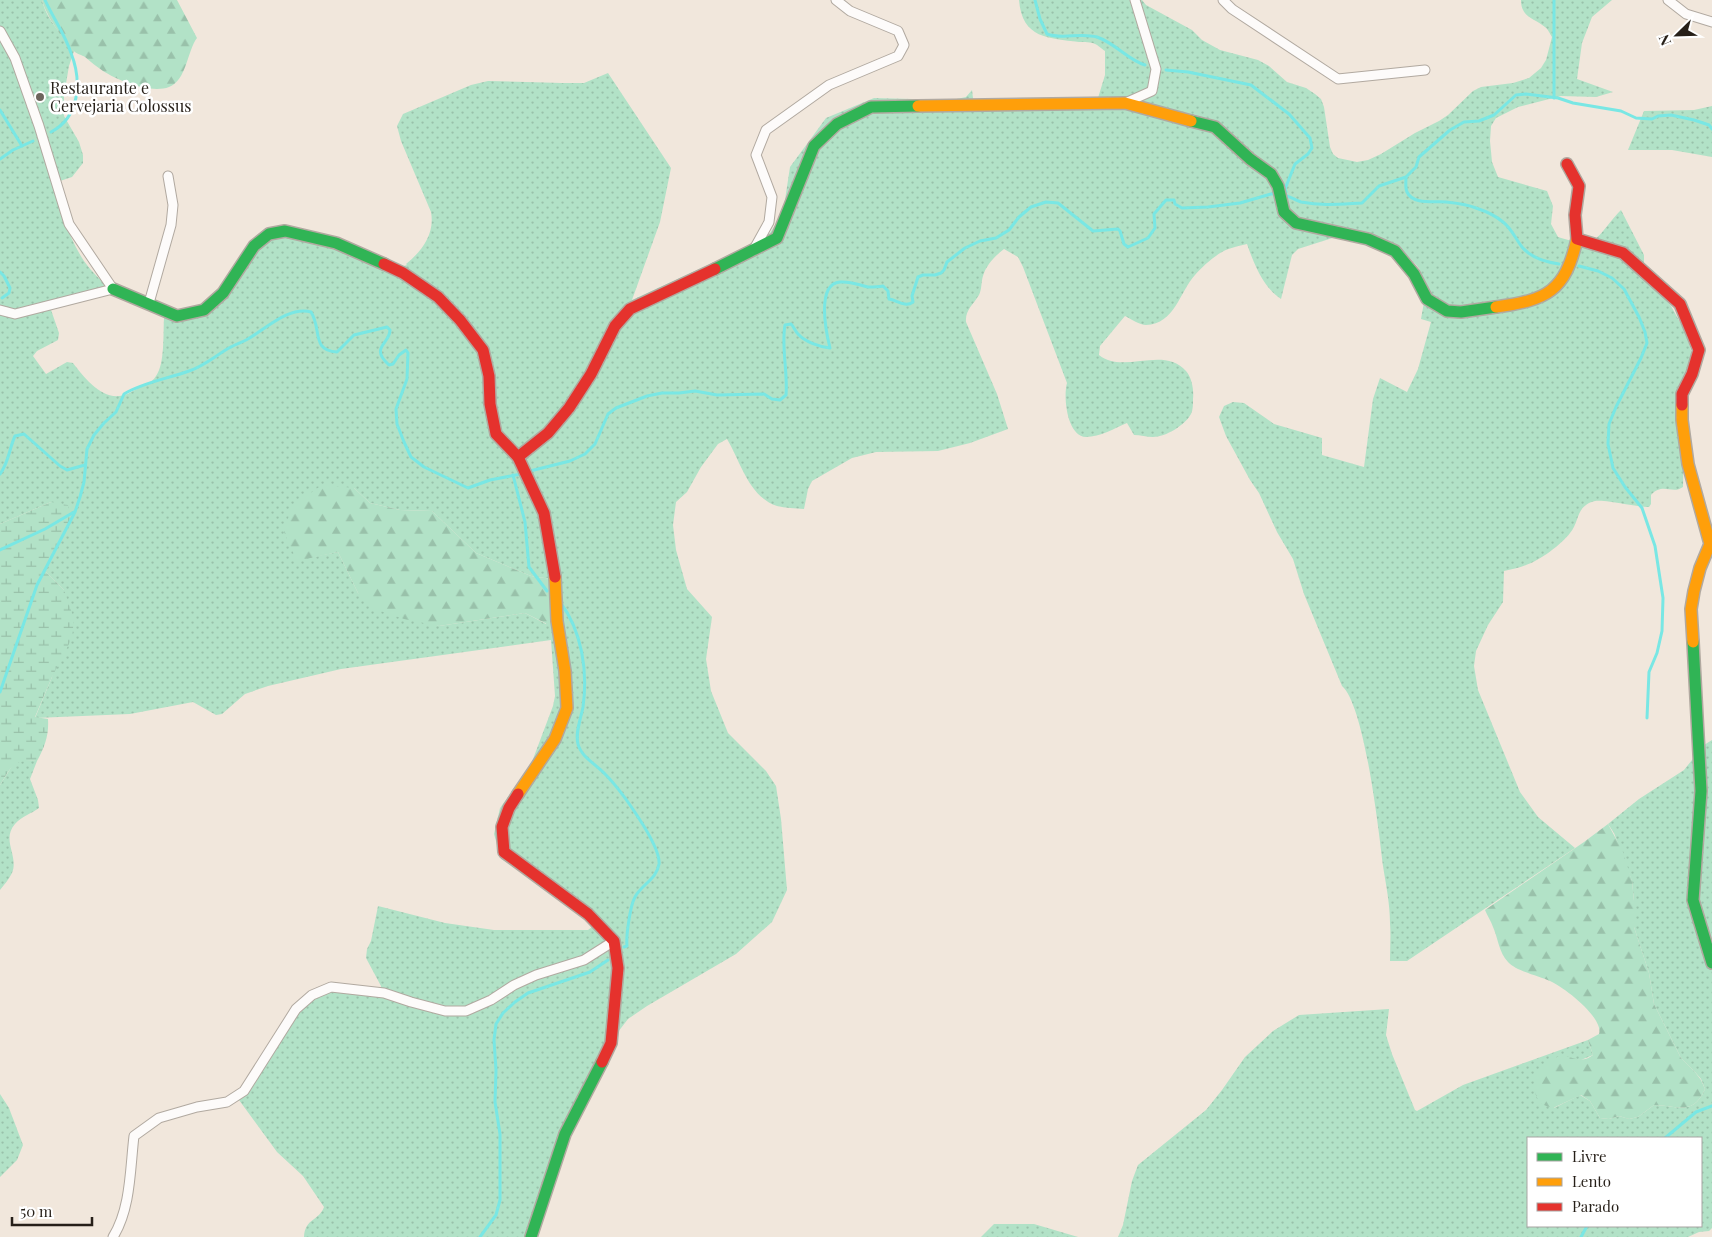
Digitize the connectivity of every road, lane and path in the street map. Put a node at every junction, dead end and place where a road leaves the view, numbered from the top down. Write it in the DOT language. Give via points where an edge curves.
graph roads {
  1 [pos="836,0"];
  2 [pos="1135,0"];
  3 [pos="1223,0"];
  4 [pos="1668,0"];
  5 [pos="1712,22"];
  6 [pos="0,31"];
  7 [pos="1425,70"];
  8 [pos="1125,103"];
  9 [pos="1567,164"];
  10 [pos="168,176"];
  11 [pos="1577,239"];
  12 [pos="752,252"];
  13 [pos="113,289"];
  14 [pos="149,303"];
  15 [pos="0,310"];
  16 [pos="518,457"];
  17 [pos="614,941"];
  18 [pos="1712,963"];
  19 [pos="113,1237"];
  20 [pos="531,1237"];
  1 -- 12 [label="street" via="850,11 898,31 904,45 898,56 829,85 766,130 756,155 772,197 769,222"];
  2 -- 8 [label="street" via="1156,69 1152,91"];
  3 -- 7 [label="street" via="1338,79"];
  4 -- 5 [label="street" via="1686,14"];
  6 -- 13 [label="street" via="15,58 69,224"];
  8 -- 11 [label="street" via="1215,127 1271,174 1284,212 1296,223 1368,239 1394,251 1414,274 1427,299 1447,311 1524,303 1548,293 1563,279"];
  8 -- 12 [label="street" via="871,106 837,124 814,146 777,238"];
  9 -- 11 [label="street" via="1578,186"];
  10 -- 14 [label="street" via="173,205 171,225"];
  11 -- 18 [label="street" via="1623,253 1640,267 1680,304 1699,350 1682,394 1682,420 1688,464 1710,544 1695,579 1690,609 1701,791 1693,900"];
  12 -- 16 [label="street" via="630,309 615,326 591,374 569,408 548,433"];
  13 -- 14 [label="street"];
  13 -- 15 [label="street" via="15,314"];
  14 -- 16 [label="street" via="177,316 204,310 224,293 254,246 270,234 284,231 336,243 402,273 438,296 460,320 483,350 496,434"];
  16 -- 17 [label="street" via="544,512 554,566 566,708 555,739 509,808 502,828 504,852 588,914"];
  17 -- 19 [label="street" via="584,960 536,975 466,1012 445,1010 384,993 332,987 312,995 296,1009 244,1091 227,1102 159,1118 134,1136 127,1199"];
  17 -- 20 [label="street" via="618,968 611,1043 565,1134"];
}
